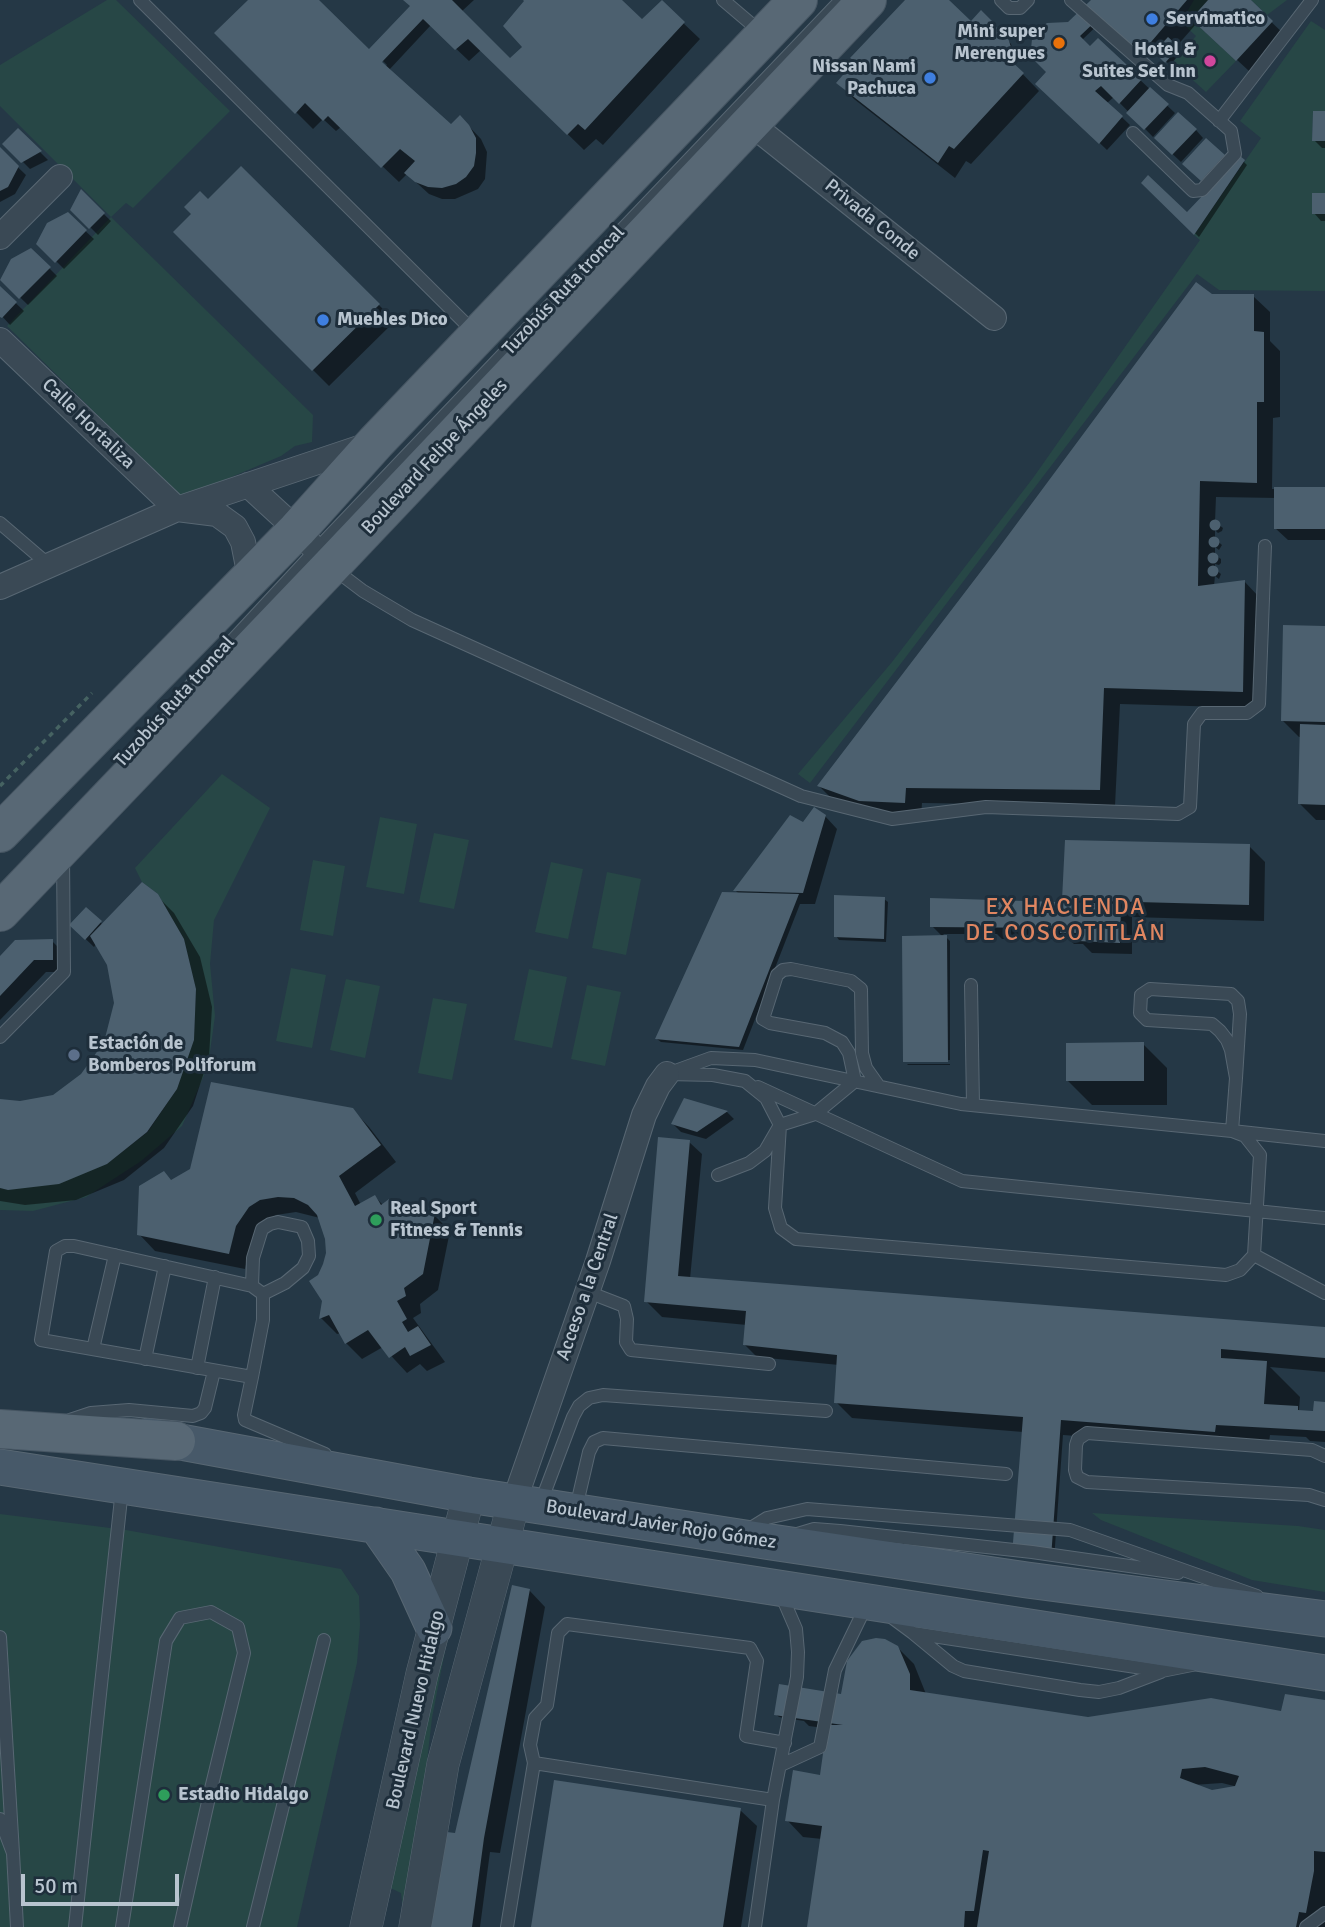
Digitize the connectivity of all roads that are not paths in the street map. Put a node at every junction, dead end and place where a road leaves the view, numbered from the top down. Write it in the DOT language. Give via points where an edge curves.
graph roads {
  1 [pos="140,0"];
  2 [pos="723,0"];
  3 [pos="841,0"];
  4 [pos="867,0"];
  5 [pos="1001,0"];
  6 [pos="1028,0"];
  7 [pos="1071,0"];
  8 [pos="1312,0"];
  9 [pos="802,4"];
  10 [pos="781,51"];
  11 [pos="1219,121"];
  12 [pos="750,123"];
  13 [pos="1133,133"];
  14 [pos="60,177"];
  15 [pos="0,237"];
  16 [pos="994,318"];
  17 [pos="0,340"];
  18 [pos="477,346"];
  19 [pos="379,450"];
  20 [pos="248,485"];
  21 [pos="177,509"];
  22 [pos="0,523"];
  23 [pos="312,546"];
  24 [pos="1265,546"];
  25 [pos="50,565"];
  26 [pos="250,577"];
  27 [pos="0,587"];
  28 [pos="185,691"];
  29 [pos="4,837"];
  30 [pos="63,846"];
  31 [pos="0,912"];
  32 [pos="971,985"];
  33 [pos="0,1037"];
  34 [pos="667,1074"];
  35 [pos="1236,1078"];
  36 [pos="855,1081"];
  37 [pos="745,1082"];
  38 [pos="878,1086"];
  39 [pos="967,1105"];
  40 [pos="816,1114"];
  41 [pos="780,1125"];
  42 [pos="1232,1131"];
  43 [pos="1325,1141"];
  44 [pos="718,1175"];
  45 [pos="1257,1211"];
  46 [pos="1325,1218"];
  47 [pos="115,1255"];
  48 [pos="1254,1255"];
  49 [pos="165,1266"];
  50 [pos="215,1277"];
  51 [pos="252,1286"];
  52 [pos="588,1292"];
  53 [pos="1325,1293"];
  54 [pos="263,1294"];
  55 [pos="93,1349"];
  56 [pos="145,1359"];
  57 [pos="769,1364"];
  58 [pos="197,1368"];
  59 [pos="214,1371"];
  60 [pos="252,1377"];
  61 [pos="0,1411"];
  62 [pos="826,1411"];
  63 [pos="63,1422"];
  64 [pos="0,1429"];
  65 [pos="176,1441"];
  66 [pos="1325,1456"];
  67 [pos="0,1467"];
  68 [pos="1006,1474"];
  69 [pos="391,1480"];
  70 [pos="122,1486"];
  71 [pos="469,1495"];
  72 [pos="1325,1500"];
  73 [pos="527,1504"];
  74 [pos="575,1511"];
  75 [pos="376,1525"];
  76 [pos="737,1537"];
  77 [pos="458,1538"];
  78 [pos="771,1542"];
  79 [pos="502,1545"];
  80 [pos="1206,1577"];
  81 [pos="778,1588"];
  82 [pos="443,1594"];
  83 [pos="868,1601"];
  84 [pos="1323,1619"];
  85 [pos="435,1628"];
  86 [pos="913,1633"];
  87 [pos="0,1637"];
  88 [pos="324,1640"];
  89 [pos="1226,1657"];
  90 [pos="1162,1671"];
  91 [pos="1325,1672"];
  92 [pos="3,1698"];
  93 [pos="785,1743"];
  94 [pos="534,1763"];
  95 [pos="443,1764"];
  96 [pos="781,1765"];
  97 [pos="773,1800"];
  98 [pos="0,1819"];
  99 [pos="13,1853"];
  100 [pos="369,1913"];
  101 [pos="1325,1913"];
  102 [pos="17,1927"];
  103 [pos="75,1927"];
  104 [pos="122,1927"];
  105 [pos="180,1927"];
  106 [pos="254,1927"];
  107 [pos="394,1927"];
  108 [pos="415,1927"];
  109 [pos="507,1927"];
  110 [pos="755,1927"];
  111 [pos="1307,1927"];
  1 -- 18 [label="lane"];
  2 -- 10 [label="lane"];
  3 -- 10 [label="lane, Tuzobús Ruta troncal"];
  4 -- 10 [label="main road, Boulevard Felipe Ángeles"];
  5 -- 6 [label="lane" via="1009,8 1020,8"];
  7 -- 11 [label="lane" via="1168,85 1188,93"];
  8 -- 11 [label="lane"];
  9 -- 10 [label="main road, Boulevard Felipe Ángeles"];
  10 -- 12 [label="main road, Boulevard Felipe Ángeles"];
  10 -- 18 [label="main road, Boulevard Felipe Ángeles"];
  10 -- 23 [label="lane, Tuzobús Ruta troncal"];
  11 -- 13 [label="lane" via="1231,131 1235,154 1202,190 1193,191"];
  12 -- 16 [label="street, Privada Conde"];
  12 -- 23 [label="main road, Boulevard Felipe Ángeles"];
  14 -- 15 [label="street"];
  17 -- 21 [label="street, Calle Hortaliza"];
  18 -- 19 [label="main road, Boulevard Felipe Ángeles"];
  19 -- 20 [label="street"];
  19 -- 23 [label="main road, Boulevard Felipe Ángeles"];
  20 -- 21 [label="street"];
  20 -- 23 [label="street"];
  21 -- 25 [label="street"];
  21 -- 26 [label="street" via="217,514 235,527"];
  22 -- 25 [label="lane"];
  23 -- 24 [label="lane" via="363,591 412,620 801,796 891,818 986,807 1178,814 1191,807 1194,724 1202,713 1247,713 1259,704"];
  23 -- 26 [label="main road, Boulevard Felipe Ángeles"];
  23 -- 28 [label="lane, Tuzobús Ruta troncal"];
  23 -- 29 [label="lane, Tuzobús Ruta troncal" via="235,611"];
  23 -- 30 [label="main road, Boulevard Felipe Ángeles"];
  25 -- 27 [label="street"];
  26 -- 29 [label="main road, Boulevard Felipe Ángeles"];
  30 -- 31 [label="main road, Boulevard Felipe Ángeles"];
  30 -- 33 [label="lane" via="64,972"];
  32 -- 39 [label="lane"];
  34 -- 36 [label="lane" via="711,1058 755,1060"];
  34 -- 37 [label="lane" via="713,1075"];
  34 -- 52 [label="street, Acceso a la Central" via="644,1115"];
  35 -- 35 [label="lane" via="1240,1014 1238,1001 1231,994 1150,989 1141,995 1140,1013 1147,1020 1212,1024 1227,1040"];
  35 -- 42 [label="lane"];
  36 -- 38 [label="lane"];
  36 -- 38 [label="lane" via="842,1042 825,1033 763,1019 777,975 783,970 851,981 861,989 862,1053"];
  36 -- 40 [label="lane"];
  37 -- 40 [label="lane"];
  37 -- 41 [label="lane" via="766,1098"];
  38 -- 39 [label="lane"];
  39 -- 42 [label="lane"];
  40 -- 41 [label="lane"];
  40 -- 45 [label="lane" via="962,1181"];
  41 -- 44 [label="lane" via="765,1151"];
  41 -- 48 [label="lane" via="775,1208 781,1228 796,1239 1226,1275 1240,1270"];
  42 -- 43 [label="lane"];
  42 -- 45 [label="lane" via="1245,1136 1260,1155"];
  45 -- 46 [label="lane"];
  45 -- 48 [label="lane"];
  47 -- 49 [label="lane"];
  47 -- 55 [label="lane"];
  47 -- 55 [label="lane" via="74,1246 57,1251 41,1340"];
  48 -- 53 [label="lane"];
  49 -- 50 [label="lane"];
  49 -- 56 [label="lane"];
  50 -- 51 [label="lane"];
  50 -- 58 [label="lane"];
  51 -- 54 [label="lane"];
  51 -- 54 [label="lane" via="253,1258 262,1229 278,1222 302,1227 309,1256 303,1268"];
  52 -- 57 [label="lane" via="624,1306 626,1342 631,1350"];
  52 -- 73 [label="street, Acceso a la Central"];
  54 -- 60 [label="lane"];
  55 -- 56 [label="lane"];
  56 -- 58 [label="lane"];
  58 -- 59 [label="lane"];
  59 -- 60 [label="lane"];
  59 -- 63 [label="lane" via="205,1408 193,1416 129,1410 91,1413"];
  60 -- 69 [label="lane" via="245,1420"];
  61 -- 63 [label="main road, Boulevard Javier Rojo Gómez"];
  62 -- 73 [label="lane" via="603,1395 589,1398 579,1406"];
  63 -- 65 [label="main road, Boulevard Javier Rojo Gómez"];
  64 -- 65 [label="main road"];
  65 -- 69 [label="main road, Boulevard Javier Rojo Gómez"];
  66 -- 72 [label="lane" via="1312,1450 1087,1433 1076,1445 1075,1470 1077,1477 1087,1482 1309,1495"];
  67 -- 70 [label="main road"];
  68 -- 74 [label="lane" via="603,1438 594,1442 589,1452"];
  69 -- 71 [label="main road, Boulevard Javier Rojo Gómez"];
  70 -- 75 [label="main road"];
  70 -- 103 [label="lane"];
  71 -- 73 [label="main road, Boulevard Javier Rojo Gómez"];
  71 -- 77 [label="street, Boulevard Nuevo Hidalgo"];
  73 -- 74 [label="main road, Boulevard Javier Rojo Gómez"];
  73 -- 79 [label="street, Boulevard Nuevo Hidalgo"];
  74 -- 76 [label="main road, Boulevard Javier Rojo Gómez"];
  75 -- 77 [label="main road"];
  75 -- 85 [label="main road" via="408,1572"];
  76 -- 78 [label="main road, Boulevard Javier Rojo Gómez"];
  76 -- 80 [label="lane" via="767,1518 807,1509 997,1523 1070,1530"];
  77 -- 79 [label="main road"];
  77 -- 82 [label="street, Boulevard Nuevo Hidalgo"];
  78 -- 80 [label="lane" via="814,1529 1032,1552"];
  78 -- 84 [label="main road, Boulevard Javier Rojo Gómez"];
  79 -- 81 [label="main road"];
  79 -- 95 [label="street, Boulevard Nuevo Hidalgo"];
  80 -- 84 [label="lane"];
  81 -- 83 [label="main road"];
  81 -- 93 [label="lane" via="796,1629 798,1652"];
  82 -- 85 [label="street, Boulevard Nuevo Hidalgo"];
  82 -- 95 [label="street" via="457,1601 459,1610 444,1704"];
  83 -- 86 [label="lane"];
  83 -- 89 [label="main road"];
  83 -- 96 [label="lane" via="835,1670 820,1747"];
  85 -- 100 [label="street, Boulevard Nuevo Hidalgo"];
  86 -- 90 [label="lane"];
  86 -- 90 [label="lane" via="964,1671 1080,1690 1119,1688"];
  87 -- 92 [label="lane"];
  88 -- 106 [label="lane"];
  89 -- 90 [label="lane"];
  89 -- 91 [label="main road"];
  92 -- 99 [label="lane"];
  93 -- 94 [label="lane" via="746,1737 757,1661 750,1648 568,1624 558,1633 547,1705 535,1718 530,1745"];
  93 -- 96 [label="lane"];
  94 -- 97 [label="lane"];
  94 -- 109 [label="lane"];
  95 -- 108 [label="street, Boulevard Nuevo Hidalgo"];
  96 -- 97 [label="lane"];
  97 -- 110 [label="lane"];
  98 -- 99 [label="lane"];
  99 -- 102 [label="lane"];
  100 -- 107 [label="street" via="382,1902 391,1908"];
  101 -- 111 [label="lane"];
  104 -- 105 [label="lane" via="166,1641 180,1618 211,1612 238,1627 244,1653"];
}
